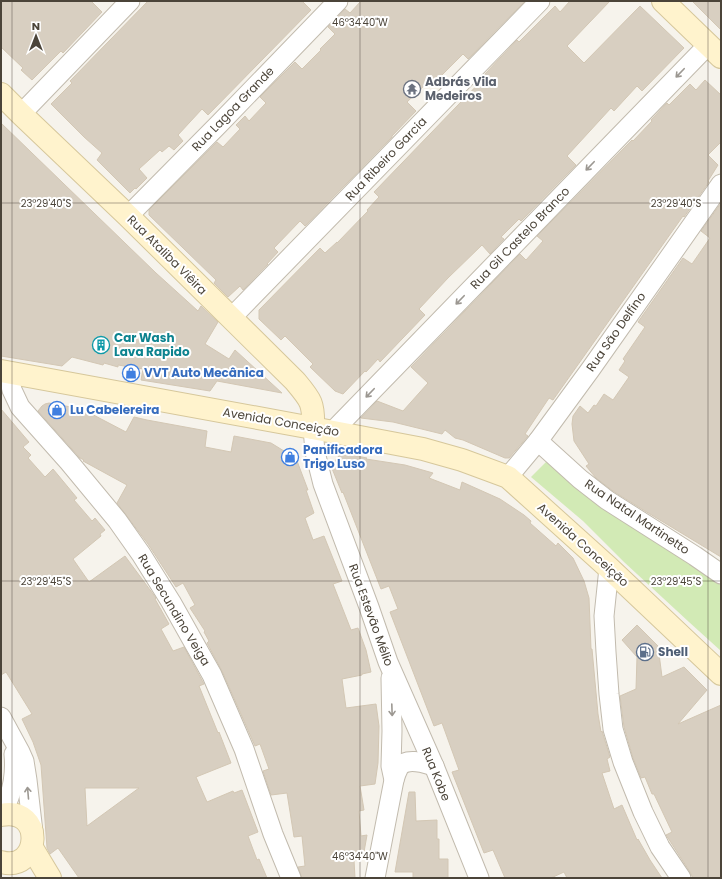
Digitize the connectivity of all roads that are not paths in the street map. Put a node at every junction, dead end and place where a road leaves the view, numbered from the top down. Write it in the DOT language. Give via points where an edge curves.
graph roads {
  1 [pos="130,1"];
  2 [pos="338,1"];
  3 [pos="540,1"];
  4 [pos="663,1"];
  5 [pos="714,51"];
  6 [pos="1,94"];
  7 [pos="21,114"];
  8 [pos="721,184"];
  9 [pos="128,216"];
  10 [pos="231,318"];
  11 [pos="5,372"];
  12 [pos="323,430"];
  13 [pos="538,441"];
  14 [pos="508,477"];
  15 [pos="609,568"];
  16 [pos="721,574"];
  17 [pos="392,671"];
  18 [pos="721,674"];
  19 [pos="1,717"];
  20 [pos="416,725"];
  21 [pos="392,731"];
  22 [pos="12,739"];
  23 [pos="434,766"];
  24 [pos="394,780"];
  25 [pos="1,815"];
  26 [pos="32,840"];
  27 [pos="9,866"];
  28 [pos="50,878"];
  29 [pos="291,878"];
  30 [pos="375,878"];
  31 [pos="479,878"];
  32 [pos="681,878"];
  1 -- 7 [label="street"];
  2 -- 9 [label="street, Rua Lagoa Grande"];
  3 -- 10 [label="street, Rua Ribeiro Garcia"];
  4 -- 5 [label="main road"];
  5 -- 12 [label="street, Rua Gil Castelo Branco, one-way"];
  6 -- 7 [label="main road, Rua Ataliba Viêira"];
  7 -- 9 [label="main road, Rua Ataliba Viêira"];
  8 -- 13 [label="street, Rua São Delfino"];
  9 -- 10 [label="main road, Rua Ataliba Viêira"];
  10 -- 12 [label="main road, Rua Ataliba Viêira" via="306,394"];
  11 -- 12 [label="main road, Avenida Conceição"];
  11 -- 29 [label="street, Rua Secundino Veiga" via="20,407 117,520 171,602 212,675 244,749"];
  12 -- 14 [label="main road, Avenida Conceição" via="423,448"];
  12 -- 17 [label="street, Rua Estevão Mélio" via="315,452 323,484"];
  13 -- 14 [label="street, Rua São Delfino"];
  13 -- 16 [label="street, Rua Natal Martinetto" via="607,500"];
  14 -- 15 [label="main road, Avenida Conceição"];
  15 -- 18 [label="main road, Avenida Conceição"];
  15 -- 32 [label="street" via="604,616 614,729 622,762 643,812 660,847"];
  17 -- 20 [label="street, Rua Kobe"];
  17 -- 21 [label="street, Rua Estevão Mélio, one-way"];
  19 -- 22 [label="street"];
  20 -- 21 [label="street"];
  20 -- 23 [label="street, Rua Kobe"];
  21 -- 24 [label="street, Rua Estevão Mélio" via="391,766"];
  22 -- 25 [label="street" via="14,779"];
  26 -- 22 [label="street, one-way" via="26,771 24,761"];
  23 -- 24 [label="street" via="419,761 403,764"];
  23 -- 31 [label="street, Rua Kobe"];
  24 -- 30 [label="street, Rua Estevão Mélio"];
  25 -- 26 [label="main road" via="16,815 24,819 29,825"];
  26 -- 27 [label="main road" via="27,855"];
  26 -- 28 [label="main road"];
}
